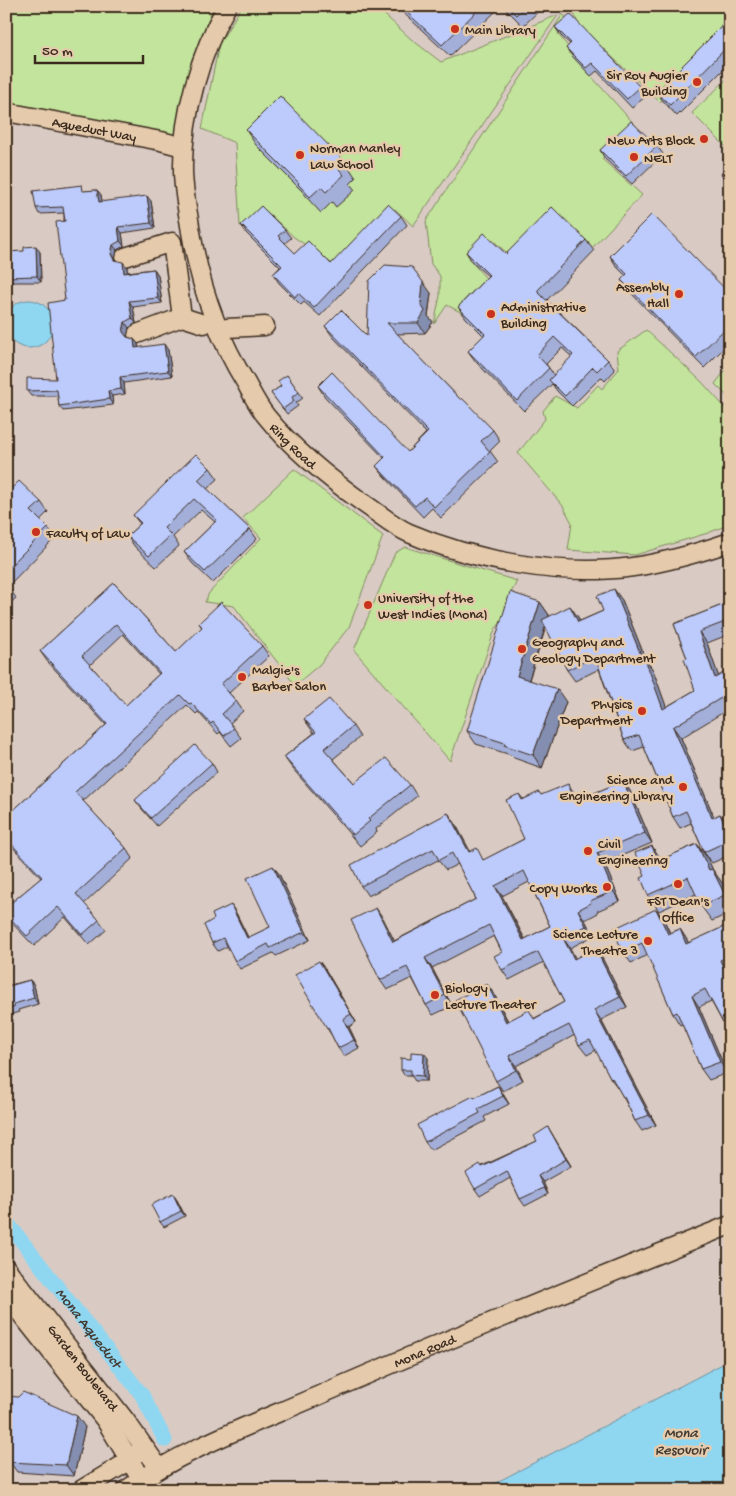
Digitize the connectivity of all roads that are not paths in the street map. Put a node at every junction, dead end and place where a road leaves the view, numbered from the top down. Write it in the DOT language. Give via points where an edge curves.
graph roads {
  1 [pos="227,6"];
  2 [pos="6,112"];
  3 [pos="183,147"];
  4 [pos="125,257"];
  5 [pos="182,317"];
  6 [pos="204,324"];
  7 [pos="265,326"];
  8 [pos="227,328"];
  9 [pos="137,334"];
  10 [pos="730,542"];
  11 [pos="730,1225"];
  12 [pos="6,1268"];
  13 [pos="6,1295"];
  14 [pos="144,1446"];
  15 [pos="129,1461"];
  16 [pos="159,1468"];
  17 [pos="141,1479"];
  18 [pos="81,1490"];
  19 [pos="126,1490"];
  1 -- 3 [label="street, Ring Road" via="199,70"];
  2 -- 3 [label="street, Aqueduct Way"];
  3 -- 10 [label="street, Ring Road" via="183,173 196,263 217,329 240,373 280,433 387,520 408,532 468,553 529,566 630,568"];
  4 -- 5 [label="street" via="172,242"];
  5 -- 6 [label="street"];
  5 -- 9 [label="street"];
  7 -- 8 [label="street"];
  11 -- 16 [label="street, Mona Road" via="431,1346"];
  12 -- 14 [label="street, Garden Boulevard"];
  13 -- 15 [label="street, Garden Boulevard" via="106,1421"];
  14 -- 15 [label="street"];
  14 -- 16 [label="street, Garden Boulevard"];
  15 -- 17 [label="street, Garden Boulevard"];
  15 -- 18 [label="street"];
  16 -- 17 [label="street, Mona Road"];
  17 -- 19 [label="street, Mona Road"];
}
